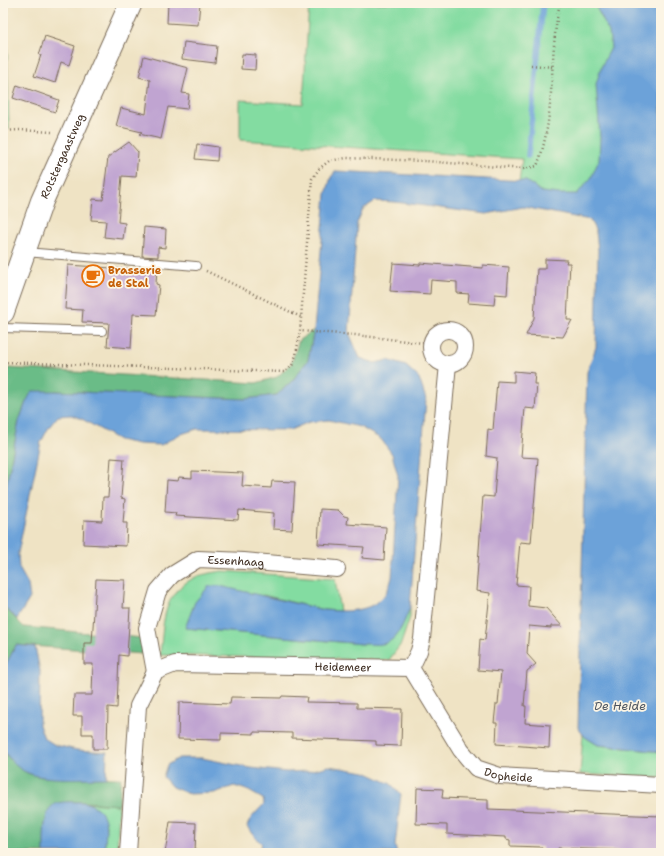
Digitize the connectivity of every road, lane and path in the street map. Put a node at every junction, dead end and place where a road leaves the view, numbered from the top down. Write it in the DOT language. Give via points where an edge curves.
graph roads {
  1 [pos="131,3"];
  2 [pos="560,3"];
  3 [pos="531,65"];
  4 [pos="552,66"];
  5 [pos="3,131"];
  6 [pos="73,133"];
  7 [pos="24,252"];
  8 [pos="196,266"];
  9 [pos="3,312"];
  10 [pos="301,317"];
  11 [pos="3,328"];
  12 [pos="102,331"];
  13 [pos="300,331"];
  14 [pos="431,344"];
  15 [pos="3,362"];
  16 [pos="448,364"];
  17 [pos="337,569"];
  18 [pos="411,668"];
  19 [pos="155,672"];
  20 [pos="661,785"];
  21 [pos="128,853"];
  1 -- 6 [label="street, Rotstergaastweg"];
  2 -- 4 [label="path"];
  3 -- 4 [label="path"];
  4 -- 10 [label="path" via="543,150 537,166 523,169 346,158 329,161 319,169 312,179"];
  5 -- 6 [label="path"];
  6 -- 7 [label="street, Rotstergaastweg" via="42,200"];
  7 -- 8 [label="lane"];
  7 -- 9 [label="street, Rotstergaastweg"];
  8 -- 10 [label="path"];
  10 -- 13 [label="path"];
  11 -- 12 [label="lane"];
  13 -- 14 [label="path"];
  13 -- 15 [label="path" via="294,361 284,372"];
  14 -- 16 [label="street" via="431,351 436,360"];
  14 -- 16 [label="street" via="436,334 448,330 462,337 465,346 463,356 459,361"];
  16 -- 18 [label="street" via="422,639"];
  17 -- 19 [label="street, Essenhaag" via="198,559 172,575 158,591 147,628"];
  18 -- 19 [label="street, Heidemeer" via="175,664"];
  18 -- 20 [label="street, Dopheide" via="461,750 476,768 500,776"];
  19 -- 21 [label="street" via="138,706"];
}
